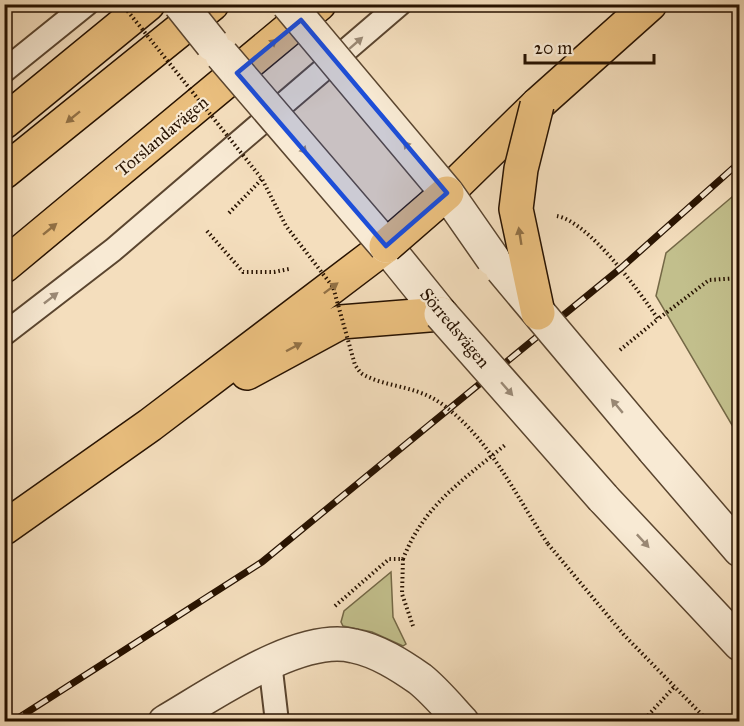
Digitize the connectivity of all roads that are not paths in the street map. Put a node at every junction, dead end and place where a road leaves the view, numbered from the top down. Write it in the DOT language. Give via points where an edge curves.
graph roads {
  1 [pos="87,4"];
  2 [pos="148,4"];
  3 [pos="180,4"];
  4 [pos="212,4"];
  5 [pos="288,4"];
  6 [pos="319,4"];
  7 [pos="400,4"];
  8 [pos="650,4"];
  9 [pos="4,71"];
  10 [pos="537,105"];
  11 [pos="4,122"];
  12 [pos="4,172"];
  13 [pos="447,193"];
  14 [pos="386,246"];
  15 [pos="4,266"];
  16 [pos="538,313"];
  17 [pos="441,314"];
  18 [pos="4,334"];
  19 [pos="150,425"];
  20 [pos="4,528"];
  21 [pos="740,550"];
  22 [pos="740,644"];
  23 [pos="270,662"];
  24 [pos="165,722"];
  25 [pos="277,722"];
  26 [pos="462,722"];
  1 -- 9 [label="lane"];
  2 -- 11 [label="main road"];
  3 -- 14 [label="street, Sörredsvägen, one-way, bridge"];
  4 -- 12 [label="main road, one-way"];
  13 -- 5 [label="street, one-way, bridge"];
  15 -- 6 [label="main road, Torslandavägen, one-way"];
  18 -- 7 [label="lane, one-way" via="112,250"];
  8 -- 10 [label="main road"];
  10 -- 13 [label="main road"];
  16 -- 10 [label="main road, one-way, bridge" via="516,209 521,169"];
  13 -- 14 [label="main road, bridge"];
  13 -- 16 [label="street, bridge" via="493,259"];
  14 -- 17 [label="street, Sörredsvägen"];
  19 -- 14 [label="main road, one-way"];
  21 -- 16 [label="street, one-way, bridge"];
  19 -- 17 [label="main road, one-way" via="341,322"];
  17 -- 22 [label="street, Sörredsvägen, one-way, bridge" via="603,498"];
  19 -- 20 [label="main road"];
  23 -- 24 [label="street"];
  23 -- 25 [label="lane"];
  23 -- 26 [label="street" via="316,646 353,645 387,658 422,681"];
}
